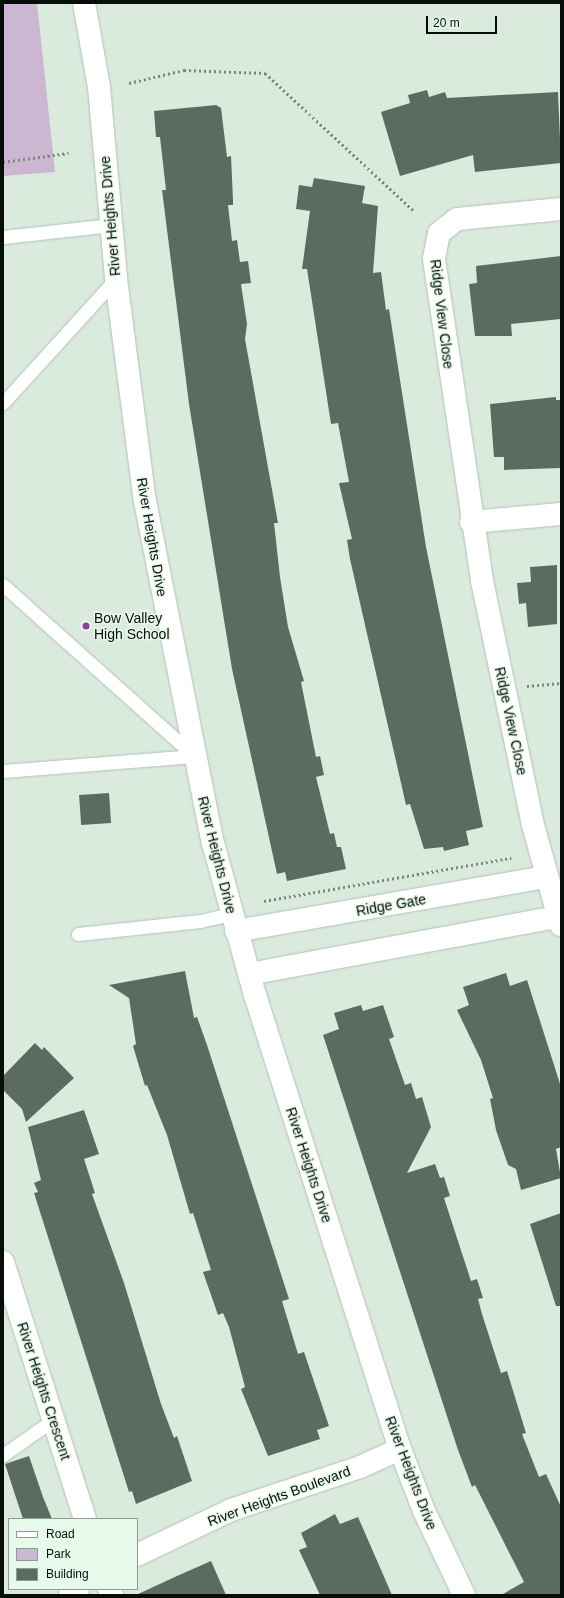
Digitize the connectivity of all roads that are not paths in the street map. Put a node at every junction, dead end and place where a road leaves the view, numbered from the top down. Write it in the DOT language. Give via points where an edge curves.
graph roads {
  1 [pos="84,3"];
  2 [pos="96,3"];
  3 [pos="98,83"];
  4 [pos="561,209"];
  5 [pos="111,225"];
  6 [pos="3,237"];
  7 [pos="116,279"];
  8 [pos="3,403"];
  9 [pos="561,514"];
  10 [pos="471,522"];
  11 [pos="3,585"];
  12 [pos="194,756"];
  13 [pos="3,771"];
  14 [pos="546,877"];
  15 [pos="560,921"];
  16 [pos="234,922"];
  17 [pos="78,934"];
  18 [pos="249,974"];
  19 [pos="3,1262"];
  20 [pos="53,1420"];
  21 [pos="400,1449"];
  22 [pos="3,1454"];
  23 [pos="85,1518"];
  24 [pos="138,1555"];
  25 [pos="464,1595"];
  1 -- 3 [label="street, River Heights Drive"];
  2 -- 3 [label="street, River Heights Drive"];
  3 -- 5 [label="street, River Heights Drive"];
  4 -- 10 [label="street, Ridge View Close" via="457,219 439,233 434,245 434,275"];
  5 -- 6 [label="lane"];
  5 -- 7 [label="street, River Heights Drive"];
  7 -- 8 [label="lane"];
  7 -- 12 [label="street, River Heights Drive" via="144,496"];
  9 -- 10 [label="street"];
  10 -- 14 [label="street, Ridge View Close" via="501,678"];
  11 -- 12 [label="lane"];
  12 -- 13 [label="lane"];
  12 -- 16 [label="street, River Heights Drive"];
  14 -- 15 [label="street, Ridge View Close"];
  14 -- 16 [label="street, Ridge Gate"];
  15 -- 18 [label="street"];
  16 -- 17 [label="lane" via="200,922"];
  16 -- 18 [label="street, River Heights Drive"];
  18 -- 21 [label="street, River Heights Drive"];
  19 -- 20 [label="street, River Heights Crescent"];
  20 -- 22 [label="lane"];
  20 -- 23 [label="street, River Heights Crescent"];
  21 -- 24 [label="street, River Heights Boulevard" via="360,1467 230,1510"];
  21 -- 25 [label="street, River Heights Drive" via="424,1511"];
}
